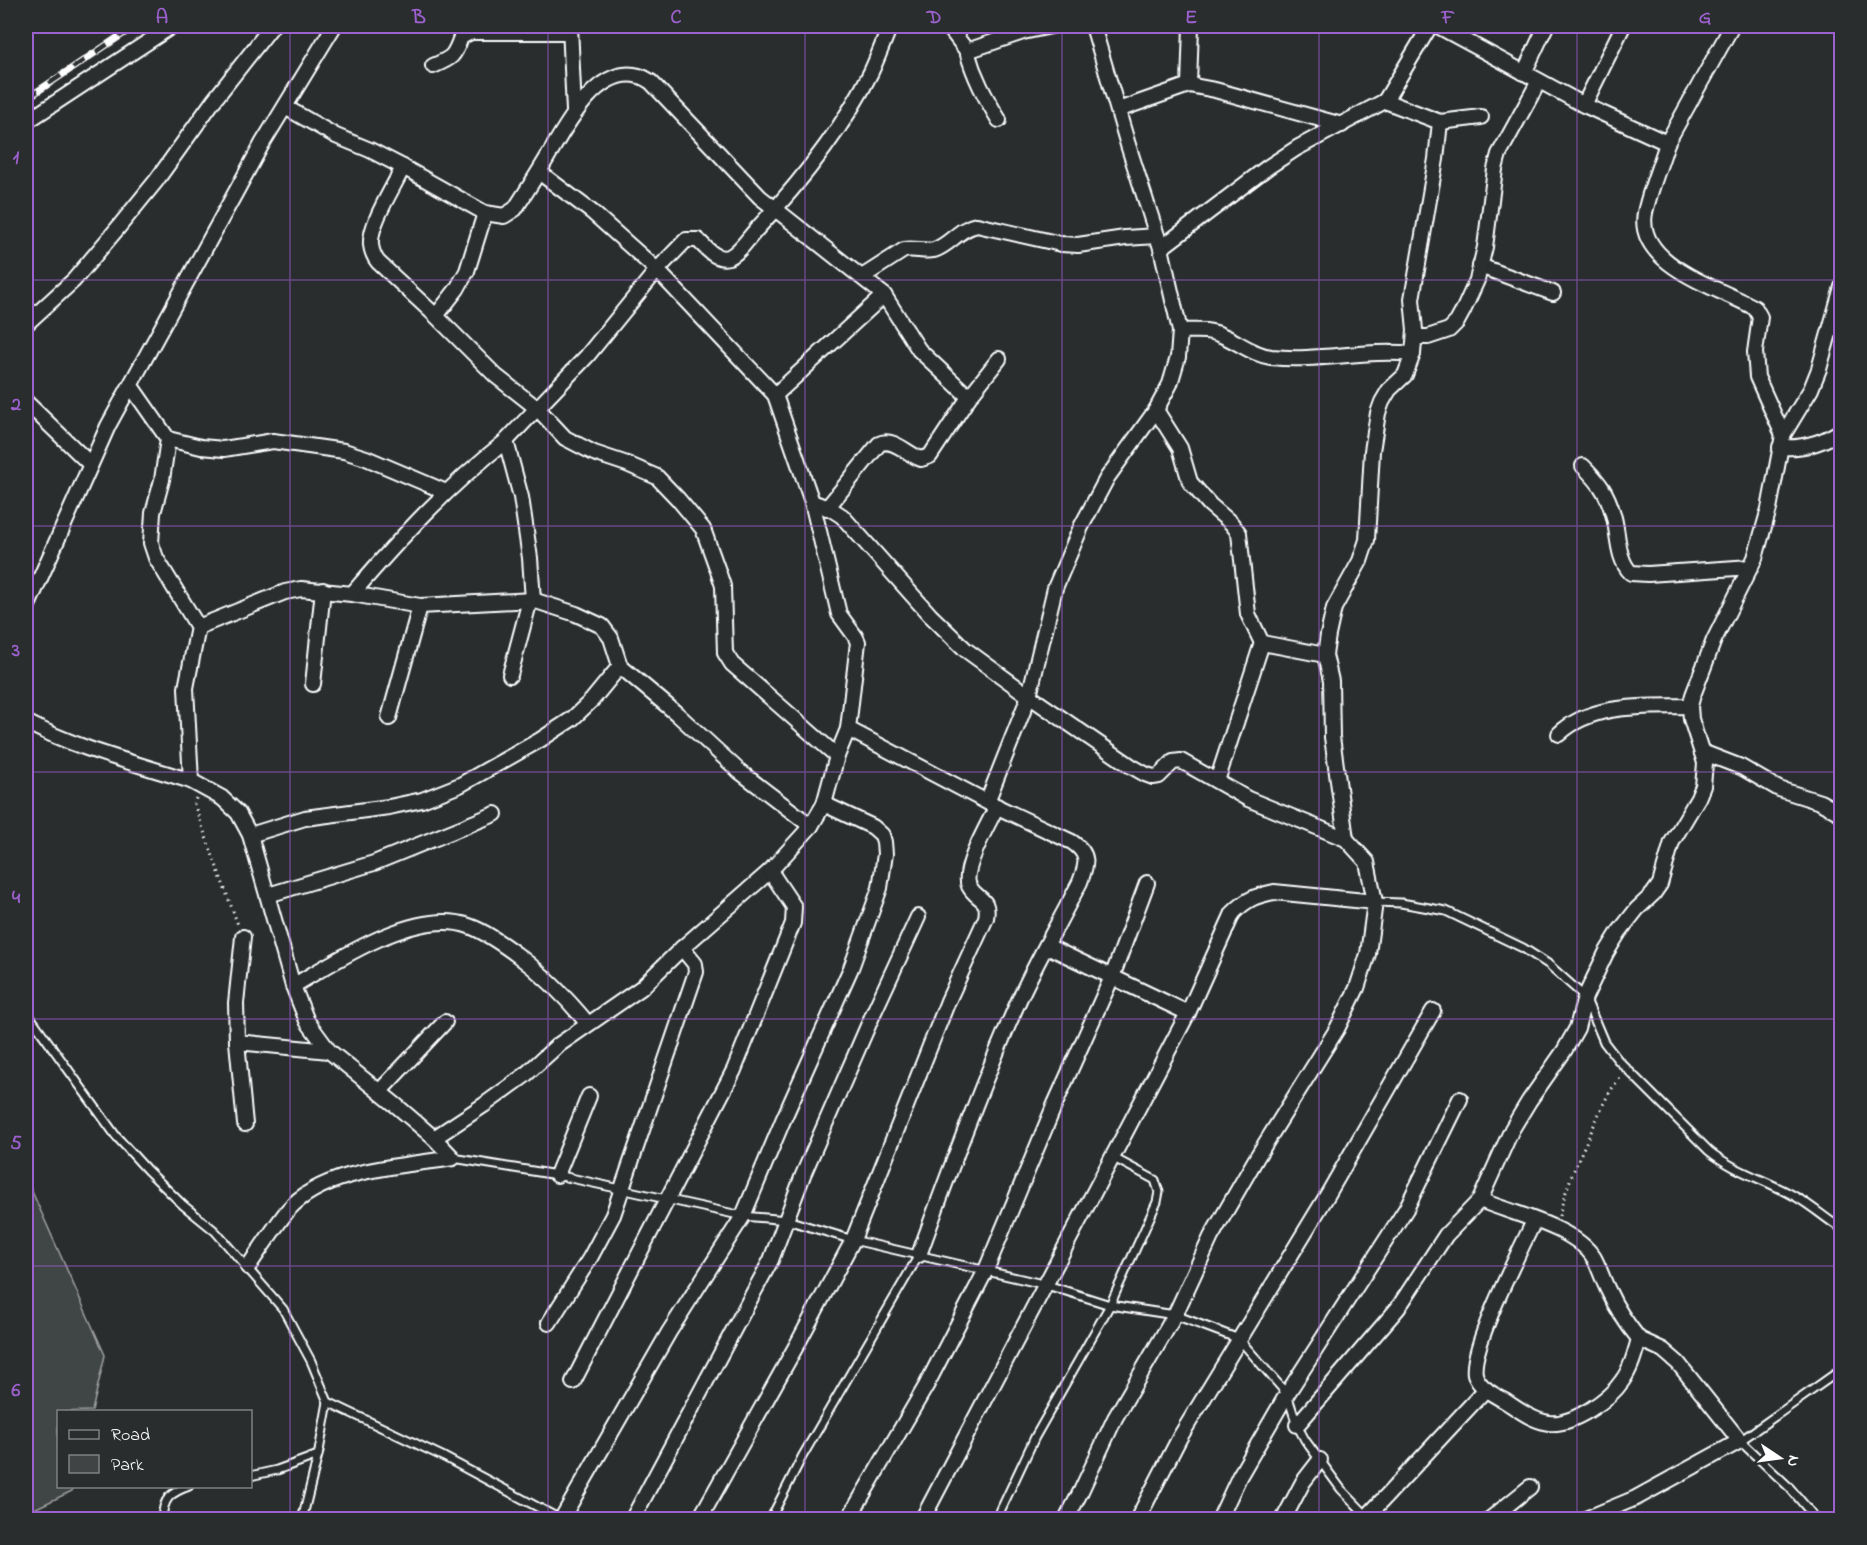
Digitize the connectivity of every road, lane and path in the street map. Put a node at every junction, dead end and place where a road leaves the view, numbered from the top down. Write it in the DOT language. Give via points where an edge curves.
graph roads {
  1 [pos="172,26"];
  2 [pos="272,26"];
  3 [pos="334,26"];
  4 [pos="890,26"];
  5 [pos="948,26"];
  6 [pos="1051,26"];
  7 [pos="1093,26"];
  8 [pos="1191,26"];
  9 [pos="1430,26"];
  10 [pos="1438,26"];
  11 [pos="1546,26"];
  12 [pos="1623,26"];
  13 [pos="1732,26"];
  14 [pos="570,28"];
  15 [pos="967,51"];
  16 [pos="433,66"];
  17 [pos="1524,73"];
  18 [pos="1539,81"];
  19 [pos="1189,85"];
  20 [pos="1385,101"];
  21 [pos="1584,105"];
  22 [pos="285,107"];
  23 [pos="1118,110"];
  24 [pos="574,111"];
  25 [pos="1481,117"];
  26 [pos="999,120"];
  27 [pos="26,122"];
  28 [pos="1440,122"];
  29 [pos="1342,125"];
  30 [pos="1667,143"];
  31 [pos="403,167"];
  32 [pos="539,172"];
  33 [pos="776,209"];
  34 [pos="485,213"];
  35 [pos="1159,242"];
  36 [pos="1480,266"];
  37 [pos="657,270"];
  38 [pos="862,277"];
  39 [pos="1842,287"];
  40 [pos="1552,293"];
  41 [pos="884,295"];
  42 [pos="436,316"];
  43 [pos="26,324"];
  44 [pos="1180,331"];
  45 [pos="1415,338"];
  46 [pos="1413,354"];
  47 [pos="999,359"];
  48 [pos="131,386"];
  49 [pos="775,395"];
  50 [pos="969,397"];
  51 [pos="26,402"];
  52 [pos="538,409"];
  53 [pos="1156,410"];
  54 [pos="1842,430"];
  55 [pos="168,439"];
  56 [pos="506,441"];
  57 [pos="1782,441"];
  58 [pos="90,464"];
  59 [pos="1583,466"];
  60 [pos="446,492"];
  61 [pos="812,502"];
  62 [pos="827,508"];
  63 [pos="1751,567"];
  64 [pos="323,590"];
  65 [pos="352,594"];
  66 [pos="532,600"];
  67 [pos="420,606"];
  68 [pos="26,610"];
  69 [pos="198,627"];
  70 [pos="1262,643"];
  71 [pos="1325,655"];
  72 [pos="620,666"];
  73 [pos="510,675"];
  74 [pos="313,684"];
  75 [pos="1029,696"];
  76 [pos="1690,706"];
  77 [pos="390,718"];
  78 [pos="26,722"];
  79 [pos="848,729"];
  80 [pos="1559,734"];
  81 [pos="1702,752"];
  82 [pos="837,756"];
  83 [pos="1217,782"];
  84 [pos="195,783"];
  85 [pos="824,804"];
  86 [pos="992,804"];
  87 [pos="495,814"];
  88 [pos="1842,814"];
  89 [pos="811,826"];
  90 [pos="250,835"];
  91 [pos="1346,840"];
  92 [pos="770,871"];
  93 [pos="1147,883"];
  94 [pos="268,895"];
  95 [pos="1375,902"];
  96 [pos="918,918"];
  97 [pos="243,937"];
  98 [pos="1047,946"];
  99 [pos="681,948"];
  100 [pos="1112,977"];
  101 [pos="293,986"];
  102 [pos="1585,997"];
  103 [pos="26,1011"];
  104 [pos="1432,1011"];
  105 [pos="1188,1013"];
  106 [pos="445,1022"];
  107 [pos="588,1024"];
  108 [pos="237,1041"];
  109 [pos="329,1051"];
  110 [pos="1628,1070"];
  111 [pos="380,1091"];
  112 [pos="589,1096"];
  113 [pos="1460,1099"];
  114 [pos="245,1124"];
  115 [pos="434,1138"];
  116 [pos="1112,1157"];
  117 [pos="453,1158"];
  118 [pos="557,1175"];
  119 [pos="620,1189"];
  120 [pos="667,1199"];
  121 [pos="1480,1200"];
  122 [pos="743,1216"];
  123 [pos="787,1220"];
  124 [pos="1534,1221"];
  125 [pos="1842,1229"];
  126 [pos="1556,1230"];
  127 [pos="854,1240"];
  128 [pos="919,1255"];
  129 [pos="248,1267"];
  130 [pos="986,1270"];
  131 [pos="1047,1285"];
  132 [pos="1110,1305"];
  133 [pos="1175,1315"];
  134 [pos="549,1323"];
  135 [pos="1239,1339"];
  136 [pos="1639,1339"];
  137 [pos="1842,1369"];
  138 [pos="573,1382"];
  139 [pos="1486,1389"];
  140 [pos="1287,1394"];
  141 [pos="328,1402"];
  142 [pos="1296,1425"];
  143 [pos="1740,1441"];
  144 [pos="318,1455"];
  145 [pos="1320,1460"];
  146 [pos="252,1476"];
  147 [pos="1530,1486"];
  148 [pos="183,1488"];
  149 [pos="1367,1518"];
  150 [pos="561,1519"];
  151 [pos="162,1520"];
  152 [pos="302,1520"];
  153 [pos="632,1520"];
  154 [pos="699,1520"];
  155 [pos="770,1520"];
  156 [pos="848,1520"];
  157 [pos="922,1520"];
  158 [pos="996,1520"];
  159 [pos="1066,1520"];
  160 [pos="1137,1520"];
  161 [pos="1219,1520"];
  162 [pos="1283,1520"];
  163 [pos="1489,1520"];
  164 [pos="1583,1520"];
  165 [pos="1818,1520"];
  1 -- 27 [label="street"];
  2 -- 43 [label="street" via="110,238 74,280"];
  3 -- 22 [label="street"];
  4 -- 33 [label="street" via="845,117"];
  5 -- 15 [label="street"];
  6 -- 15 [label="street"];
  7 -- 23 [label="street"];
  8 -- 19 [label="street"];
  9 -- 20 [label="street"];
  10 -- 17 [label="street"];
  11 -- 17 [label="street"];
  12 -- 21 [label="street"];
  13 -- 30 [label="street"];
  14 -- 16 [label="street" via="471,32 461,37 450,59"];
  14 -- 24 [label="street"];
  15 -- 26 [label="street" via="973,74"];
  17 -- 18 [label="street"];
  18 -- 21 [label="street"];
  18 -- 36 [label="street" via="1499,154"];
  19 -- 23 [label="street"];
  19 -- 29 [label="street"];
  20 -- 28 [label="street"];
  20 -- 29 [label="street"];
  21 -- 30 [label="street"];
  22 -- 31 [label="street"];
  22 -- 48 [label="street"];
  23 -- 35 [label="street"];
  24 -- 32 [label="street"];
  24 -- 33 [label="street" via="609,80 622,75 639,76 651,82"];
  25 -- 28 [label="street"];
  28 -- 45 [label="street" via="1412,299"];
  29 -- 35 [label="street" via="1297,148"];
  30 -- 57 [label="street" via="1644,215 1646,236 1673,267 1755,308 1760,317 1755,352 1757,377"];
  31 -- 34 [label="street"];
  31 -- 42 [label="street" via="374,226 372,253"];
  32 -- 34 [label="street" via="515,209 504,216"];
  32 -- 37 [label="street" via="592,212"];
  33 -- 37 [label="street" via="729,256 714,255 698,240 686,240"];
  33 -- 38 [label="street"];
  34 -- 42 [label="street" via="467,271"];
  35 -- 38 [label="street" via="1125,238 1061,244 977,225 933,250 904,250"];
  35 -- 44 [label="street"];
  36 -- 40 [label="street"];
  36 -- 45 [label="street" via="1457,322 1437,335"];
  37 -- 49 [label="street"];
  37 -- 52 [label="street"];
  38 -- 41 [label="street"];
  39 -- 57 [label="street" via="1819,369"];
  41 -- 49 [label="street"];
  41 -- 50 [label="street" via="919,350"];
  42 -- 52 [label="street" via="496,376"];
  44 -- 46 [label="street" via="1222,335 1269,357"];
  44 -- 53 [label="street" via="1170,384"];
  45 -- 46 [label="street"];
  46 -- 71 [label="street" via="1405,375 1389,390 1378,413 1367,540 1334,608"];
  47 -- 50 [label="street"];
  48 -- 55 [label="street"];
  48 -- 58 [label="street"];
  49 -- 61 [label="street"];
  50 -- 62 [label="street" via="930,456 921,459 889,442 879,444"];
  51 -- 58 [label="street"];
  52 -- 56 [label="street"];
  52 -- 82 [label="street" via="565,438 657,477 678,499 703,529 720,577 725,653 732,664"];
  53 -- 70 [label="street" via="1180,448 1190,482 1239,533 1248,614"];
  53 -- 75 [label="street" via="1107,478 1081,527 1055,588"];
  54 -- 57 [label="street" via="1809,446"];
  55 -- 60 [label="street" via="224,449 273,441 344,451"];
  55 -- 69 [label="street" via="151,543"];
  56 -- 60 [label="street"];
  56 -- 66 [label="street" via="521,497"];
  57 -- 63 [label="street"];
  58 -- 68 [label="street"];
  59 -- 63 [label="street" via="1606,495 1625,567 1631,573"];
  60 -- 65 [label="street"];
  61 -- 62 [label="street"];
  61 -- 79 [label="street" via="839,614 858,642"];
  62 -- 75 [label="street" via="849,523 966,650"];
  63 -- 76 [label="street" via="1714,640"];
  64 -- 65 [label="street"];
  64 -- 69 [label="street" via="285,592"];
  64 -- 74 [label="street"];
  65 -- 67 [label="street"];
  66 -- 67 [label="street"];
  66 -- 72 [label="street" via="602,626 611,638"];
  66 -- 73 [label="street"];
  67 -- 77 [label="street"];
  69 -- 84 [label="street" via="186,688"];
  70 -- 71 [label="street"];
  70 -- 83 [label="street"];
  71 -- 91 [label="street" via="1331,681 1332,737"];
  72 -- 89 [label="street" via="739,771"];
  72 -- 90 [label="street" via="572,719 460,785 422,800 305,818"];
  75 -- 83 [label="street" via="1145,774 1159,776 1173,762 1181,761"];
  75 -- 86 [label="street"];
  76 -- 80 [label="street" via="1589,714"];
  76 -- 81 [label="street"];
  78 -- 84 [label="street" via="87,748"];
  79 -- 82 [label="street"];
  79 -- 86 [label="street"];
  81 -- 88 [label="street"];
  81 -- 102 [label="street" via="1703,786 1672,842 1660,884 1619,932"];
  82 -- 85 [label="street"];
  83 -- 91 [label="street"];
  84 -- 90 [label="street" via="222,798 238,813"];
  84 -- 97 [label="path" via="194,804"];
  85 -- 89 [label="street"];
  85 -- 122 [label="street" via="882,835 885,854 880,888 851,968"];
  86 -- 98 [label="street" via="1072,842 1086,858 1080,882"];
  86 -- 127 [label="street" via="968,879 971,889 988,908 986,918 948,1001"];
  87 -- 94 [label="street" via="374,863"];
  89 -- 92 [label="street"];
  90 -- 94 [label="street"];
  91 -- 95 [label="street" via="1367,862"];
  92 -- 99 [label="street"];
  92 -- 120 [label="street" via="794,907 793,923 734,1070"];
  93 -- 100 [label="street"];
  94 -- 101 [label="street"];
  95 -- 102 [label="lane" via="1446,911 1523,948"];
  95 -- 105 [label="street" via="1275,892 1244,901 1233,913"];
  95 -- 133 [label="street" via="1368,954 1357,988 1337,1029 1212,1236"];
  96 -- 123 [label="street" via="803,1175"];
  97 -- 108 [label="street" via="236,1003"];
  98 -- 100 [label="street"];
  98 -- 128 [label="street" via="970,1114"];
  99 -- 107 [label="street" via="641,988"];
  99 -- 119 [label="street" via="697,967 696,972"];
  100 -- 105 [label="street"];
  100 -- 130 [label="street"];
  101 -- 107 [label="street" via="385,936 431,924 455,923 484,933 534,967"];
  101 -- 109 [label="street" via="307,1021"];
  102 -- 110 [label="lane" via="1605,1042"];
  102 -- 121 [label="street" via="1577,1028 1512,1129"];
  103 -- 129 [label="lane" via="116,1136"];
  104 -- 135 [label="street" via="1334,1184"];
  105 -- 116 [label="street"];
  106 -- 111 [label="street"];
  107 -- 115 [label="street" via="484,1106"];
  108 -- 109 [label="street"];
  108 -- 114 [label="street"];
  109 -- 111 [label="street"];
  110 -- 125 [label="lane" via="1722,1162 1797,1197"];
  110 -- 126 [label="path" via="1601,1108 1571,1177"];
  111 -- 115 [label="street"];
  112 -- 118 [label="street"];
  113 -- 140 [label="street" via="1406,1209"];
  115 -- 117 [label="street"];
  116 -- 131 [label="street"];
  116 -- 132 [label="lane" via="1155,1180 1159,1192"];
  117 -- 118 [label="lane"];
  117 -- 129 [label="street" via="329,1181 289,1209"];
  118 -- 119 [label="lane"];
  119 -- 120 [label="lane"];
  119 -- 134 [label="street" via="607,1228"];
  120 -- 122 [label="lane"];
  120 -- 138 [label="street"];
  121 -- 124 [label="street"];
  121 -- 142 [label="street" via="1446,1235 1398,1308"];
  122 -- 123 [label="lane"];
  122 -- 150 [label="street" via="669,1332"];
  123 -- 127 [label="lane"];
  123 -- 153 [label="street" via="771,1260"];
  124 -- 126 [label="street"];
  124 -- 139 [label="street" via="1478,1350 1475,1374"];
  126 -- 136 [label="street" via="1580,1243 1594,1259 1625,1322"];
  127 -- 128 [label="lane"];
  127 -- 154 [label="street"];
  128 -- 130 [label="lane"];
  128 -- 155 [label="lane"];
  129 -- 141 [label="lane" via="283,1309"];
  130 -- 131 [label="lane"];
  130 -- 156 [label="street" via="926,1386"];
  131 -- 132 [label="lane"];
  131 -- 157 [label="street"];
  132 -- 133 [label="lane"];
  132 -- 158 [label="lane" via="1035,1437"];
  133 -- 135 [label="lane"];
  133 -- 159 [label="street" via="1114,1419"];
  135 -- 140 [label="lane"];
  135 -- 160 [label="street" via="1180,1437"];
  136 -- 139 [label="street" via="1623,1381 1604,1401 1562,1423 1531,1418"];
  136 -- 143 [label="street" via="1663,1350 1678,1363"];
  137 -- 143 [label="lane"];
  139 -- 149 [label="street"];
  140 -- 142 [label="lane"];
  140 -- 161 [label="street"];
  141 -- 144 [label="lane"];
  141 -- 150 [label="lane"];
  142 -- 145 [label="lane"];
  143 -- 164 [label="street" via="1636,1498"];
  143 -- 165 [label="lane"];
  144 -- 146 [label="lane"];
  144 -- 152 [label="lane"];
  145 -- 149 [label="lane"];
  145 -- 162 [label="street"];
  147 -- 163 [label="street"];
  148 -- 151 [label="lane" via="168,1496"];
}
